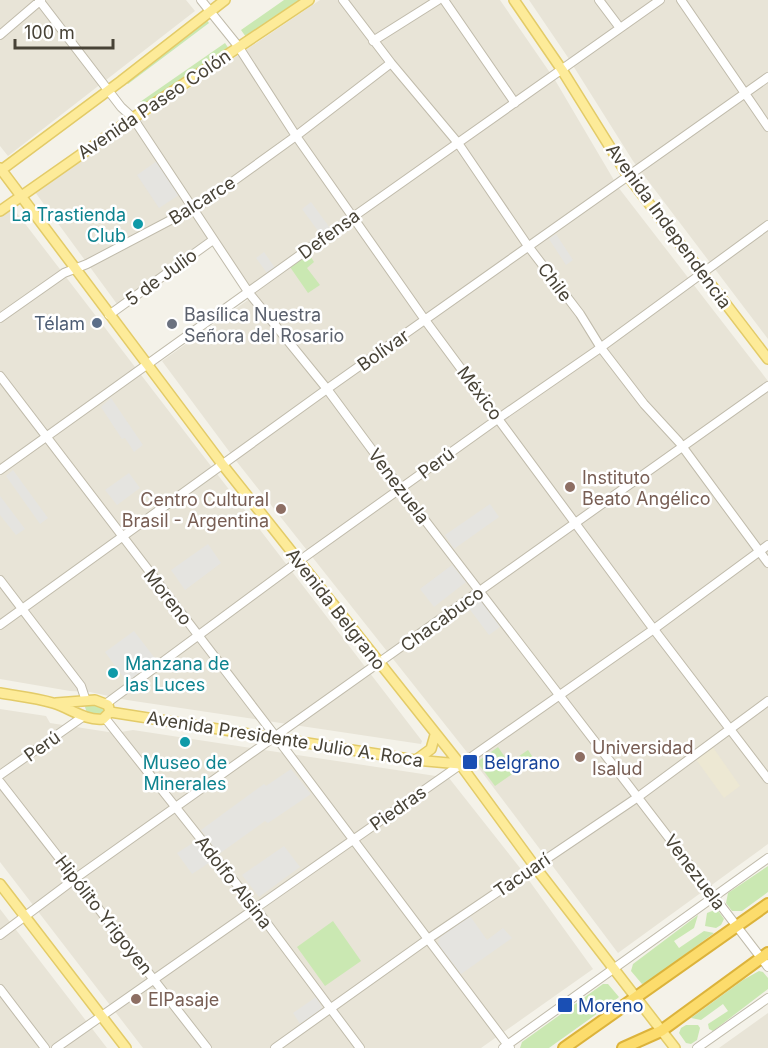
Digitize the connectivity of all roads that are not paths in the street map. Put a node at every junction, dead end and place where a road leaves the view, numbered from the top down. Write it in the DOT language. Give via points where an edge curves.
graph roads {
  1 [pos="40,0"];
  2 [pos="201,0"];
  3 [pos="225,0"];
  4 [pos="309,0"];
  5 [pos="343,0"];
  6 [pos="438,0"];
  7 [pos="444,0"];
  8 [pos="514,0"];
  9 [pos="599,0"];
  10 [pos="660,0"];
  11 [pos="681,0"];
  12 [pos="210,11"];
  13 [pos="620,28"];
  14 [pos="0,34"];
  15 [pos="374,41"];
  16 [pos="238,46"];
  17 [pos="391,63"];
  18 [pos="562,70"];
  19 [pos="768,77"];
  20 [pos="108,90"];
  21 [pos="745,94"];
  22 [pos="515,103"];
  23 [pos="133,118"];
  24 [pos="768,127"];
  25 [pos="296,136"];
  26 [pos="458,143"];
  27 [pos="1,170"];
  28 [pos="628,176"];
  29 [pos="21,196"];
  30 [pos="192,209"];
  31 [pos="0,211"];
  32 [pos="353,217"];
  33 [pos="768,225"];
  34 [pos="213,240"];
  35 [pos="528,246"];
  36 [pos="74,269"];
  37 [pos="701,273"];
  38 [pos="249,293"];
  39 [pos="109,315"];
  40 [pos="0,318"];
  41 [pos="425,320"];
  42 [pos="601,348"];
  43 [pos="768,359"];
  44 [pos="147,365"];
  45 [pos="0,376"];
  46 [pos="768,386"];
  47 [pos="327,389"];
  48 [pos="499,418"];
  49 [pos="47,438"];
  50 [pos="683,447"];
  51 [pos="222,464"];
  52 [pos="0,471"];
  53 [pos="400,489"];
  54 [pos="576,524"];
  55 [pos="121,537"];
  56 [pos="768,545"];
  57 [pos="759,551"];
  58 [pos="299,561"];
  59 [pos="768,563"];
  60 [pos="0,580"];
  61 [pos="480,592"];
  62 [pos="23,609"];
  63 [pos="0,625"];
  64 [pos="654,629"];
  65 [pos="197,636"];
  66 [pos="380,664"];
  67 [pos="0,693"];
  68 [pos="559,695"];
  69 [pos="86,701"];
  70 [pos="768,701"];
  71 [pos="54,703"];
  72 [pos="107,711"];
  73 [pos="84,716"];
  74 [pos="730,728"];
  75 [pos="435,735"];
  76 [pos="276,737"];
  77 [pos="416,760"];
  78 [pos="460,764"];
  79 [pos="0,775"];
  80 [pos="768,779"];
  81 [pos="0,782"];
  82 [pos="638,797"];
  83 [pos="177,807"];
  84 [pos="352,839"];
  85 [pos="768,858"];
  86 [pos="535,866"];
  87 [pos="76,879"];
  88 [pos="0,885"];
  89 [pos="714,897"];
  90 [pos="768,904"];
  91 [pos="255,907"];
  92 [pos="24,917"];
  93 [pos="736,926"];
  94 [pos="0,935"];
  95 [pos="428,939"];
  96 [pos="764,955"];
  97 [pos="768,967"];
  98 [pos="614,969"];
  99 [pos="153,978"];
  100 [pos="0,988"];
  101 [pos="636,998"];
  102 [pos="768,998"];
  103 [pos="331,1010"];
  104 [pos="101,1016"];
  105 [pos="661,1031"];
  106 [pos="506,1047"];
  107 [pos="45,1048"];
  108 [pos="56,1048"];
  109 [pos="126,1048"];
  110 [pos="207,1048"];
  111 [pos="275,1048"];
  112 [pos="360,1048"];
  113 [pos="564,1048"];
  114 [pos="623,1048"];
  115 [pos="675,1048"];
  116 [pos="697,1048"];
  1 -- 14 [label="street"];
  1 -- 20 [label="street, Venezuela"];
  2 -- 12 [label="street, México"];
  3 -- 12 [label="main road, Avenida Paseo Colón"];
  4 -- 16 [label="main road, Avenida Paseo Colón"];
  5 -- 15 [label="street, Chile"];
  6 -- 15 [label="street"];
  7 -- 22 [label="street"];
  8 -- 18 [label="main road, Avenida Independencia"];
  9 -- 13 [label="street"];
  10 -- 13 [label="street, Defensa"];
  11 -- 21 [label="street"];
  12 -- 16 [label="street, México"];
  12 -- 20 [label="main road, Avenida Paseo Colón"];
  13 -- 18 [label="street, Defensa"];
  15 -- 17 [label="street, Chile"];
  16 -- 23 [label="main road, Avenida Paseo Colón"];
  16 -- 25 [label="street, México"];
  17 -- 25 [label="street, Balcarce"];
  17 -- 26 [label="street, Chile"];
  18 -- 22 [label="street, Defensa"];
  18 -- 28 [label="main road, Avenida Independencia"];
  19 -- 21 [label="street, Bolívar"];
  20 -- 23 [label="street, Venezuela"];
  20 -- 27 [label="main road, Avenida Paseo Colón"];
  21 -- 24 [label="street"];
  21 -- 28 [label="street, Bolívar"];
  22 -- 26 [label="street, Defensa"];
  23 -- 29 [label="main road, Avenida Paseo Colón"];
  23 -- 30 [label="street, Venezuela"];
  25 -- 30 [label="street, Balcarce"];
  25 -- 32 [label="street, México"];
  26 -- 32 [label="street, Defensa"];
  26 -- 35 [label="street, Chile"];
  27 -- 29 [label="main road, Avenida Belgrano"];
  28 -- 35 [label="street, Bolívar"];
  28 -- 37 [label="main road, Avenida Independencia"];
  29 -- 31 [label="main road, Avenida Paseo Colón"];
  29 -- 36 [label="main road, Avenida Belgrano"];
  30 -- 34 [label="street, Venezuela"];
  30 -- 36 [label="street, Balcarce"];
  32 -- 38 [label="street, Defensa"];
  32 -- 41 [label="street, México"];
  33 -- 37 [label="street, Perú"];
  34 -- 38 [label="street, Venezuela"];
  34 -- 39 [label="street, 5 de Julio"];
  35 -- 41 [label="street, Bolívar"];
  35 -- 42 [label="street, Chile"];
  36 -- 39 [label="main road, Avenida Belgrano"];
  36 -- 40 [label="street, Balcarce"];
  37 -- 42 [label="street, Perú"];
  37 -- 43 [label="main road, Avenida Independencia"];
  38 -- 44 [label="street, Defensa"];
  38 -- 47 [label="street, Venezuela"];
  39 -- 44 [label="main road, Avenida Belgrano"];
  41 -- 47 [label="street, Bolívar"];
  41 -- 48 [label="street, México"];
  42 -- 48 [label="street, Perú"];
  42 -- 50 [label="street, Chile"];
  44 -- 49 [label="street, Defensa"];
  44 -- 51 [label="main road, Avenida Belgrano"];
  45 -- 49 [label="street, Moreno"];
  46 -- 50 [label="street, Chacabuco"];
  47 -- 51 [label="street, Bolívar"];
  47 -- 53 [label="street, Venezuela"];
  48 -- 53 [label="street, Perú"];
  48 -- 54 [label="street, México"];
  49 -- 52 [label="street, Defensa"];
  49 -- 55 [label="street, Moreno"];
  50 -- 54 [label="street, Chacabuco"];
  50 -- 57 [label="street, Chile"];
  51 -- 55 [label="street, Bolívar"];
  51 -- 58 [label="main road, Avenida Belgrano"];
  53 -- 58 [label="street, Perú"];
  53 -- 61 [label="street, Venezuela"];
  54 -- 61 [label="street, Chacabuco"];
  54 -- 64 [label="street, México"];
  55 -- 62 [label="street, Bolívar"];
  55 -- 65 [label="street, Moreno"];
  56 -- 57 [label="street, Piedras"];
  57 -- 59 [label="street, Chile"];
  57 -- 64 [label="street, Piedras"];
  58 -- 65 [label="street, Perú"];
  58 -- 66 [label="main road, Avenida Belgrano"];
  60 -- 62 [label="street"];
  61 -- 66 [label="street, Chacabuco"];
  61 -- 68 [label="street, Venezuela"];
  62 -- 63 [label="street, Bolívar"];
  62 -- 69 [label="street" via="81,686"];
  64 -- 68 [label="street, Piedras"];
  64 -- 74 [label="street, México"];
  65 -- 72 [label="street, Perú"];
  65 -- 76 [label="street, Moreno"];
  66 -- 75 [label="main road, Avenida Belgrano"];
  66 -- 76 [label="street, Chacabuco"];
  67 -- 71 [label="main road, Avenida Presidente Julio A. Roca"];
  68 -- 78 [label="street, Piedras"];
  68 -- 82 [label="street, Venezuela"];
  69 -- 71 [label="main road, Avenida Presidente Julio A. Roca"];
  69 -- 72 [label="main road, Avenida Presidente Julio A. Roca" via="100,700"];
  69 -- 73 [label="main road" via="81,707"];
  70 -- 74 [label="street, Tacuarí"];
  71 -- 73 [label="main road, Avenida Presidente Julio A. Roca"];
  72 -- 73 [label="main road, Avenida Presidente Julio A. Roca" via="96,719"];
  72 -- 76 [label="main road, Avenida Presidente Julio A. Roca"];
  72 -- 83 [label="street, Adolfo Alsina"];
  73 -- 79 [label="street, Perú"];
  74 -- 80 [label="street, México"];
  74 -- 82 [label="street, Tacuarí"];
  75 -- 77 [label="main road" via="431,749"];
  75 -- 78 [label="main road, Avenida Belgrano"];
  76 -- 77 [label="main road, Avenida Presidente Julio A. Roca"];
  76 -- 83 [label="street, Chacabuco"];
  76 -- 84 [label="street, Moreno"];
  77 -- 78 [label="main road, Avenida Presidente Julio A. Roca"];
  78 -- 84 [label="street, Piedras"];
  78 -- 86 [label="main road, Avenida Belgrano"];
  81 -- 87 [label="street, Hipólito Yrigoyen"];
  82 -- 86 [label="street, Tacuarí"];
  82 -- 89 [label="street, Venezuela"];
  83 -- 87 [label="street, Chacabuco"];
  83 -- 91 [label="street, Adolfo Alsina"];
  84 -- 91 [label="street, Piedras"];
  84 -- 95 [label="street, Moreno"];
  85 -- 89 [label="street"];
  86 -- 95 [label="street, Tacuarí"];
  86 -- 98 [label="main road, Avenida Belgrano"];
  87 -- 92 [label="street, Chacabuco"];
  87 -- 99 [label="street, Hipólito Yrigoyen"];
  88 -- 92 [label="main road"];
  89 -- 93 [label="street, Venezuela"];
  89 -- 98 [label="street"];
  90 -- 93 [label="highway"];
  91 -- 99 [label="street, Piedras"];
  91 -- 103 [label="street, Adolfo Alsina"];
  92 -- 94 [label="street, Chacabuco"];
  92 -- 104 [label="main road"];
  93 -- 96 [label="street, Venezuela"];
  93 -- 101 [label="highway"];
  95 -- 103 [label="street, Tacuarí"];
  95 -- 106 [label="street, Moreno"];
  96 -- 97 [label="street, Venezuela"];
  96 -- 105 [label="highway"];
  98 -- 101 [label="main road, Avenida Belgrano"];
  98 -- 106 [label="street"];
  99 -- 104 [label="street, Piedras"];
  99 -- 110 [label="street, Hipólito Yrigoyen"];
  100 -- 107 [label="street"];
  101 -- 105 [label="main road, Avenida Belgrano"];
  101 -- 113 [label="highway"];
  102 -- 116 [label="street"];
  103 -- 111 [label="street, Tacuarí"];
  103 -- 112 [label="street, Adolfo Alsina"];
  104 -- 108 [label="street, Piedras"];
  104 -- 109 [label="main road"];
  105 -- 114 [label="highway"];
  105 -- 115 [label="main road, Avenida Belgrano"];
}
